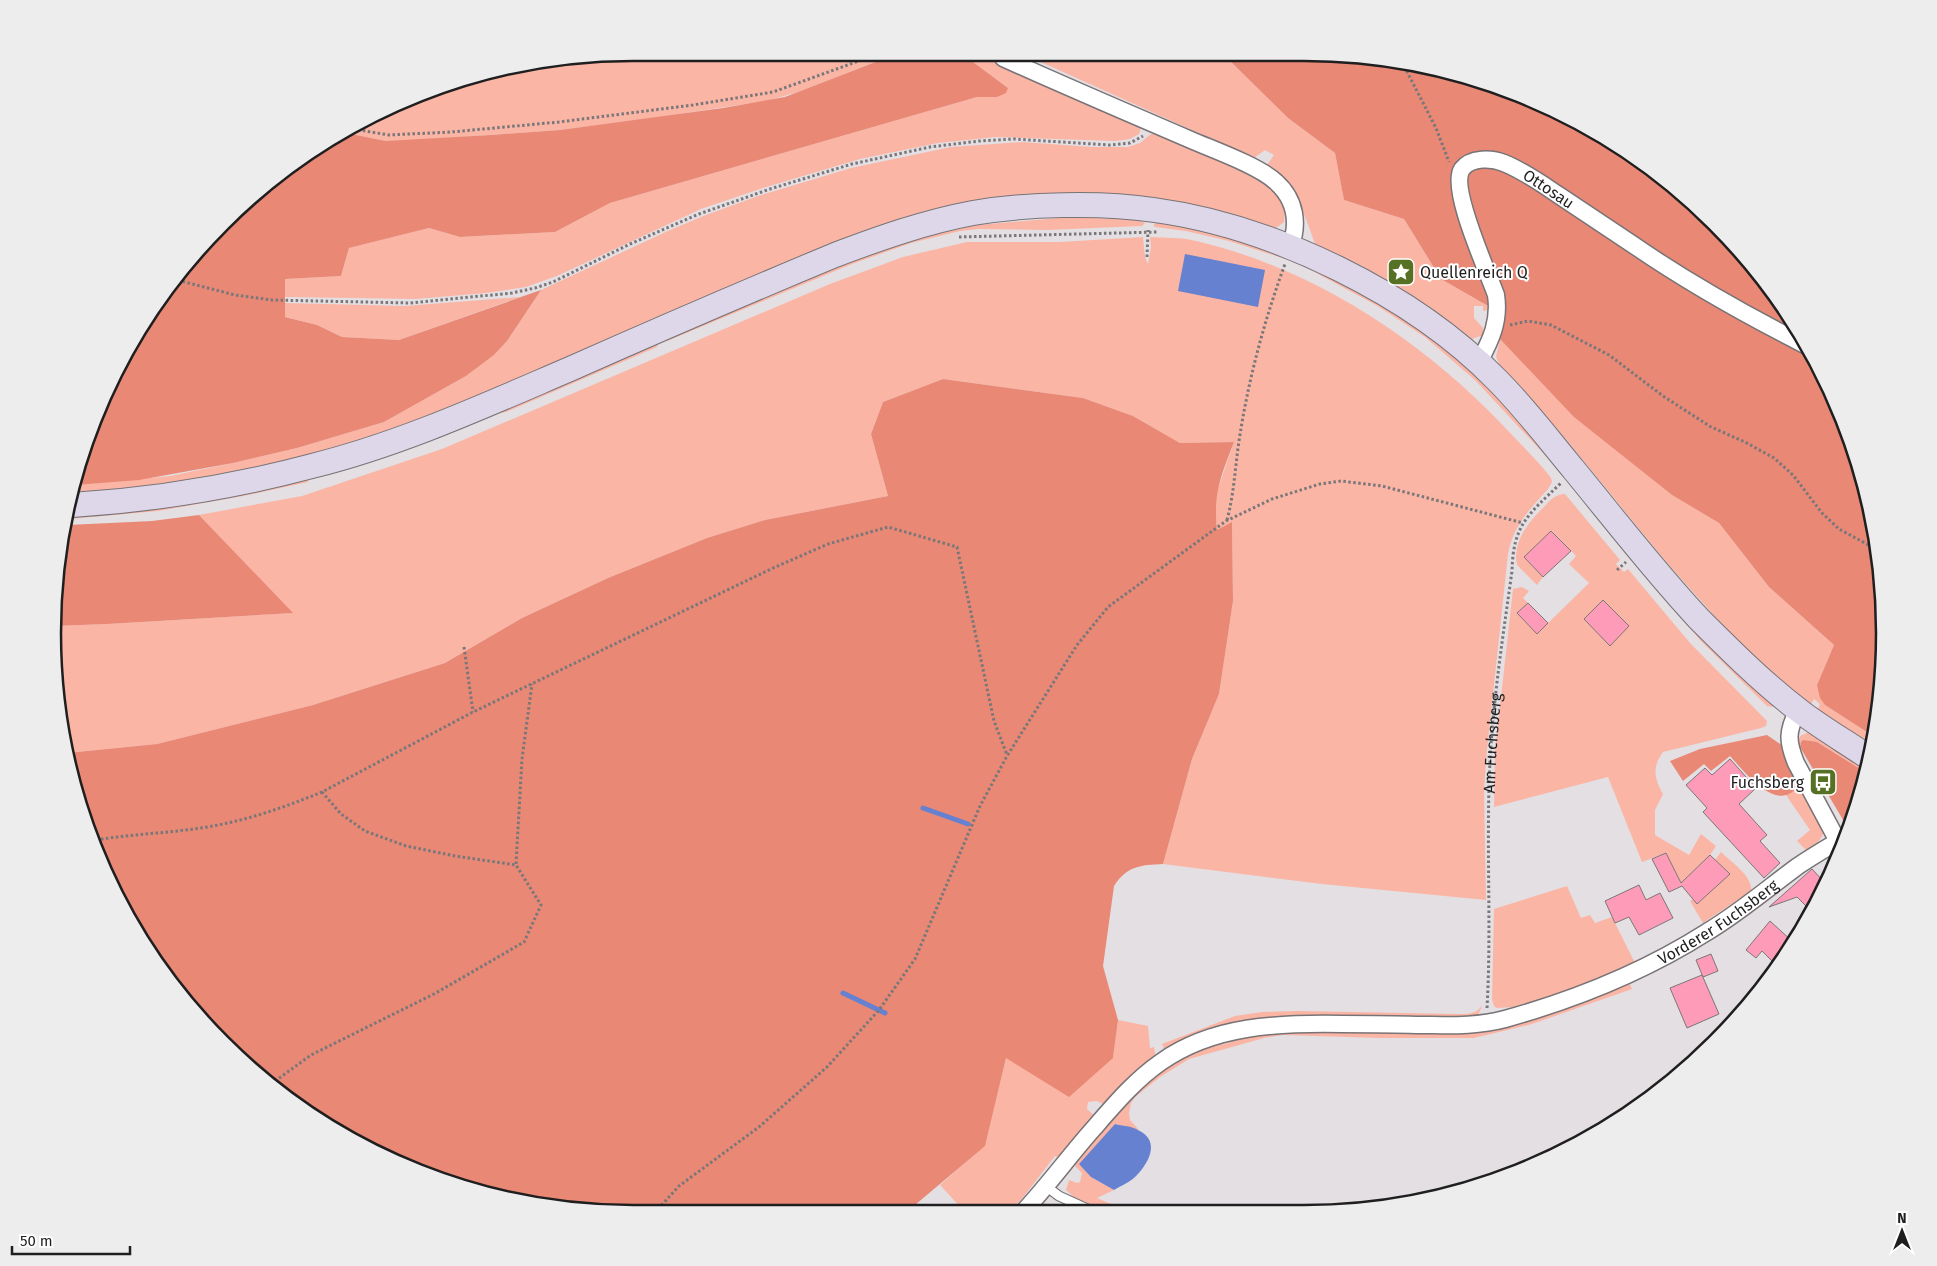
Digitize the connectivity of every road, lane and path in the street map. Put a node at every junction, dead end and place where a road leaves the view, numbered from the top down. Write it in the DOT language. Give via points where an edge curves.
graph roads {
  1 [pos="859,61"];
  2 [pos="1010,61"];
  3 [pos="1406,70"];
  4 [pos="361,130"];
  5 [pos="1140,138"];
  6 [pos="1459,186"];
  7 [pos="1148,231"];
  8 [pos="1158,232"];
  9 [pos="952,238"];
  10 [pos="1147,257"];
  11 [pos="1286,259"];
  12 [pos="182,281"];
  13 [pos="1492,336"];
  14 [pos="1794,339"];
  15 [pos="1479,362"];
  16 [pos="1562,482"];
  17 [pos="76,505"];
  18 [pos="1226,521"];
  19 [pos="1523,523"];
  20 [pos="1869,545"];
  21 [pos="464,647"];
  22 [pos="532,683"];
  23 [pos="1798,710"];
  24 [pos="473,712"];
  25 [pos="1863,754"];
  26 [pos="1007,756"];
  27 [pos="322,792"];
  28 [pos="1837,838"];
  29 [pos="100,839"];
  30 [pos="1834,847"];
  31 [pos="516,864"];
  32 [pos="1486,1023"];
  33 [pos="277,1080"];
  34 [pos="1047,1187"];
  35 [pos="662,1205"];
  36 [pos="1030,1205"];
  37 [pos="1079,1205"];
  1 -- 4 [label="path" via="773,92 664,109 451,132 389,135"];
  2 -- 11 [label="street" via="1222,153 1277,182 1287,197 1296,230"];
  3 -- 6 [label="path" via="1436,128"];
  5 -- 12 [label="path" via="1130,143 1110,145 1032,140 979,141 930,147 852,164 699,214 553,282 512,292 410,302 272,300 235,295"];
  6 -- 13 [label="street" via="1496,295 1498,314"];
  6 -- 14 [label="street, Ottosau" via="1462,170 1474,162 1491,160 1515,168 1710,293"];
  7 -- 8 [label="path"];
  7 -- 9 [label="path"];
  7 -- 10 [label="path"];
  11 -- 15 [label="main road" via="1326,263 1386,295"];
  11 -- 17 [label="main road" via="1258,236 1205,220 1153,210 1092,206 975,213 903,231 835,255 488,405 378,446 313,466 217,486 143,499"];
  11 -- 18 [label="path" via="1258,349"];
  13 -- 15 [label="street"];
  13 -- 20 [label="path" via="1508,325 1540,322 1609,355 1711,427 1774,458 1793,475 1838,529"];
  15 -- 23 [label="main road" via="1536,424 1698,618"];
  16 -- 19 [label="path, Am Fuchsberg"];
  18 -- 19 [label="path" via="1300,490 1341,481 1382,486"];
  18 -- 26 [label="path" via="1108,607 1077,645"];
  19 -- 32 [label="path, Am Fuchsberg" via="1512,553 1491,745 1490,963"];
  21 -- 24 [label="path"];
  22 -- 24 [label="path"];
  22 -- 26 [label="path" via="828,544 888,527 957,547 994,721"];
  22 -- 31 [label="path" via="522,759"];
  23 -- 25 [label="main road"];
  23 -- 28 [label="street" via="1789,731 1791,750"];
  24 -- 27 [label="path"];
  26 -- 35 [label="path" via="980,806 915,959 879,1010 827,1067 759,1127 679,1186"];
  27 -- 29 [label="path" via="222,824"];
  27 -- 31 [label="path" via="341,814 365,831 406,846"];
  30 -- 32 [label="street, Vorderer Fuchsberg" via="1800,864 1706,933 1644,968 1544,1008"];
  31 -- 33 [label="path" via="541,905 524,942 434,994 311,1055"];
  32 -- 34 [label="street, Vorderer Fuchsberg" via="1452,1026 1266,1025 1243,1029 1190,1047 1162,1061 1123,1095"];
  34 -- 36 [label="street, Vorderer Fuchsberg"];
  34 -- 37 [label="lane"];
}
